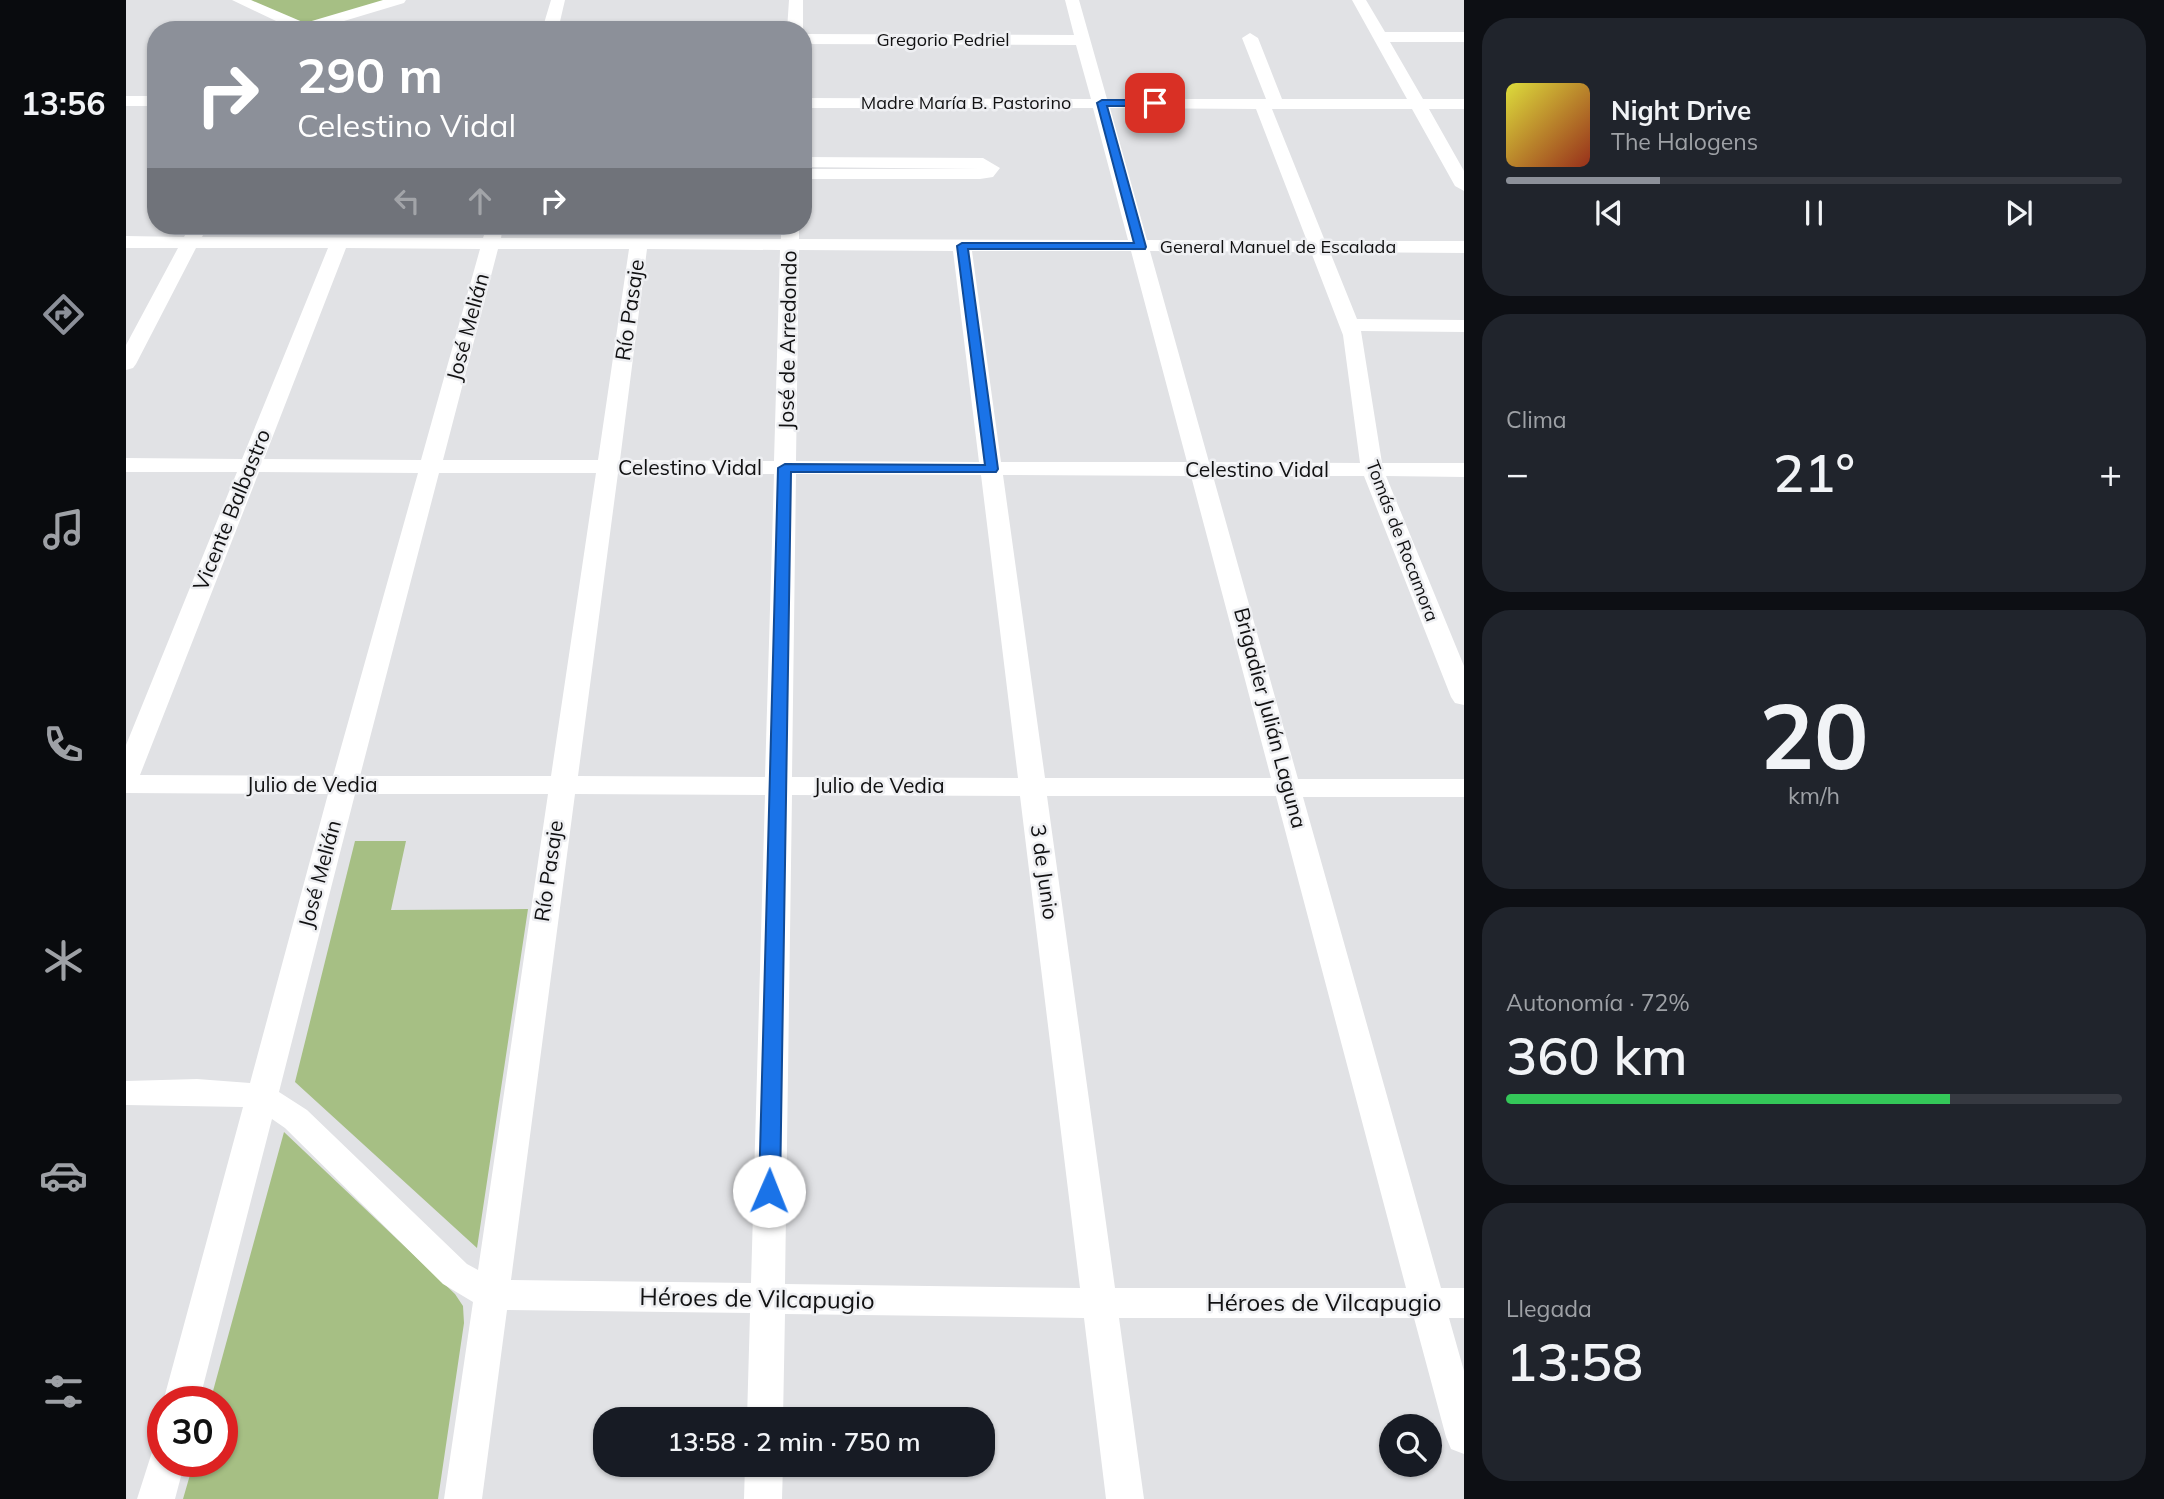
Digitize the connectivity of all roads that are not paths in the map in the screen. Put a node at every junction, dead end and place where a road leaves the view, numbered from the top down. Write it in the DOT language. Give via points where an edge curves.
graph roads {
  1 [pos="239,0"];
  2 [pos="399,0"];
  3 [pos="558,0"];
  4 [pos="796,0"];
  5 [pos="1072,0"];
  6 [pos="1359,0"];
  7 [pos="285,21"];
  8 [pos="329,21"];
  9 [pos="552,21"];
  10 [pos="795,21"];
  11 [pos="1380,37"];
  12 [pos="1464,37"];
  13 [pos="1250,38"];
  14 [pos="812,39"];
  15 [pos="1083,40"];
  16 [pos="126,101"];
  17 [pos="147,101"];
  18 [pos="812,103"];
  19 [pos="1102,103"];
  20 [pos="1269,104"];
  21 [pos="1418,104"];
  22 [pos="1464,104"];
  23 [pos="812,162"];
  24 [pos="812,174"];
  25 [pos="1461,176"];
  26 [pos="186,235"];
  27 [pos="194,235"];
  28 [pos="211,235"];
  29 [pos="493,235"];
  30 [pos="790,235"];
  31 [pos="126,242"];
  32 [pos="339,243"];
  33 [pos="639,244"];
  34 [pos="962,246"];
  35 [pos="1317,246"];
  36 [pos="1141,247"];
  37 [pos="1464,247"];
  38 [pos="1350,325"];
  39 [pos="1464,326"];
  40 [pos="126,364"];
  41 [pos="126,465"];
  42 [pos="250,465"];
  43 [pos="430,466"];
  44 [pos="607,467"];
  45 [pos="785,468"];
  46 [pos="992,469"];
  47 [pos="1372,469"];
  48 [pos="1202,470"];
  49 [pos="1464,470"];
  50 [pos="1464,697"];
  51 [pos="126,778"];
  52 [pos="126,784"];
  53 [pos="344,785"];
  54 [pos="561,785"];
  55 [pos="777,785"];
  56 [pos="1032,787"];
  57 [pos="1289,787"];
  58 [pos="1464,788"];
  59 [pos="126,1093"];
  60 [pos="261,1098"];
  61 [pos="491,1295"];
  62 [pos="768,1299"];
  63 [pos="1427,1302"];
  64 [pos="1101,1303"];
  65 [pos="1464,1303"];
  66 [pos="185,1386"];
  67 [pos="765,1407"];
  68 [pos="1464,1437"];
  69 [pos="162,1477"];
  70 [pos="764,1477"];
  71 [pos="156,1499"];
  72 [pos="463,1499"];
  73 [pos="764,1499"];
  74 [pos="1125,1499"];
  1 -- 7 [label="street"];
  2 -- 8 [label="street"];
  3 -- 9 [label="street"];
  4 -- 10 [label="street"];
  5 -- 15 [label="street, Brigadier Julián Laguna"];
  6 -- 11 [label="street"];
  11 -- 12 [label="street"];
  11 -- 21 [label="street"];
  13 -- 20 [label="street, Tomás de Rocamora"];
  14 -- 15 [label="street, Gregorio Pedriel"];
  15 -- 19 [label="street, Brigadier Julián Laguna"];
  16 -- 17 [label="street"];
  18 -- 19 [label="street, Madre María B. Pastorino"];
  19 -- 20 [label="street, Madre María B. Pastorino"];
  19 -- 36 [label="street, Brigadier Julián Laguna"];
  20 -- 21 [label="street, Madre María B. Pastorino"];
  20 -- 35 [label="street, Tomás de Rocamora"];
  21 -- 22 [label="street, Madre María B. Pastorino"];
  21 -- 25 [label="street"];
  23 -- 24 [label="street" via="983,163 991,168 980,174"];
  26 -- 31 [label="street, General Manuel de Escalada"];
  27 -- 40 [label="street"];
  28 -- 32 [label="street, General Manuel de Escalada"];
  29 -- 32 [label="street, General Manuel de Escalada"];
  29 -- 33 [label="street, General Manuel de Escalada"];
  29 -- 43 [label="street, José Melián"];
  30 -- 33 [label="street, General Manuel de Escalada"];
  30 -- 34 [label="street, General Manuel de Escalada"];
  30 -- 45 [label="street, José de Arredondo"];
  32 -- 42 [label="street, Vicente Balbastro"];
  33 -- 44 [label="street, Río Pasaje"];
  34 -- 36 [label="street, General Manuel de Escalada"];
  34 -- 46 [label="street, 3 de Junio"];
  35 -- 36 [label="street, General Manuel de Escalada"];
  35 -- 37 [label="street, General Manuel de Escalada"];
  35 -- 38 [label="street, Tomás de Rocamora"];
  36 -- 48 [label="street, Brigadier Julián Laguna"];
  38 -- 39 [label="street"];
  38 -- 47 [label="street, Tomás de Rocamora"];
  41 -- 42 [label="street, Celestino Vidal"];
  42 -- 43 [label="street, Celestino Vidal"];
  42 -- 51 [label="street, Vicente Balbastro"];
  43 -- 44 [label="street, Celestino Vidal"];
  43 -- 53 [label="street, José Melián"];
  44 -- 45 [label="street, Celestino Vidal"];
  44 -- 54 [label="street, Río Pasaje"];
  45 -- 46 [label="street, Celestino Vidal"];
  45 -- 55 [label="street, José de Arredondo"];
  46 -- 48 [label="street, Celestino Vidal"];
  46 -- 56 [label="street, 3 de Junio"];
  47 -- 48 [label="street, Celestino Vidal"];
  47 -- 49 [label="street, Celestino Vidal"];
  47 -- 50 [label="street, Tomás de Rocamora"];
  48 -- 57 [label="street, Brigadier Julián Laguna"];
  52 -- 53 [label="street, Julio de Vedia"];
  53 -- 54 [label="street, Julio de Vedia"];
  53 -- 60 [label="street, José Melián"];
  54 -- 55 [label="street, Julio de Vedia"];
  54 -- 61 [label="street, Río Pasaje"];
  55 -- 56 [label="street, Julio de Vedia"];
  55 -- 62 [label="street, José de Arredondo"];
  56 -- 57 [label="street, Julio de Vedia"];
  56 -- 64 [label="street, 3 de Junio"];
  57 -- 58 [label="street, Julio de Vedia"];
  57 -- 63 [label="street, Brigadier Julián Laguna"];
  59 -- 60 [label="street, Héroes de Vilcapugio"];
  60 -- 61 [label="street, Héroes de Vilcapugio" via="296,1119 455,1274"];
  60 -- 66 [label="street, José Melián"];
  61 -- 62 [label="street, Héroes de Vilcapugio"];
  61 -- 72 [label="street, Río Pasaje"];
  62 -- 64 [label="street, Héroes de Vilcapugio"];
  62 -- 67 [label="street, José de Arredondo"];
  63 -- 64 [label="street, Héroes de Vilcapugio"];
  63 -- 65 [label="street, Héroes de Vilcapugio"];
  63 -- 68 [label="street, Brigadier Julián Laguna"];
  64 -- 74 [label="street, 3 de Junio"];
  69 -- 71 [label="street"];
  70 -- 73 [label="street"];
}
